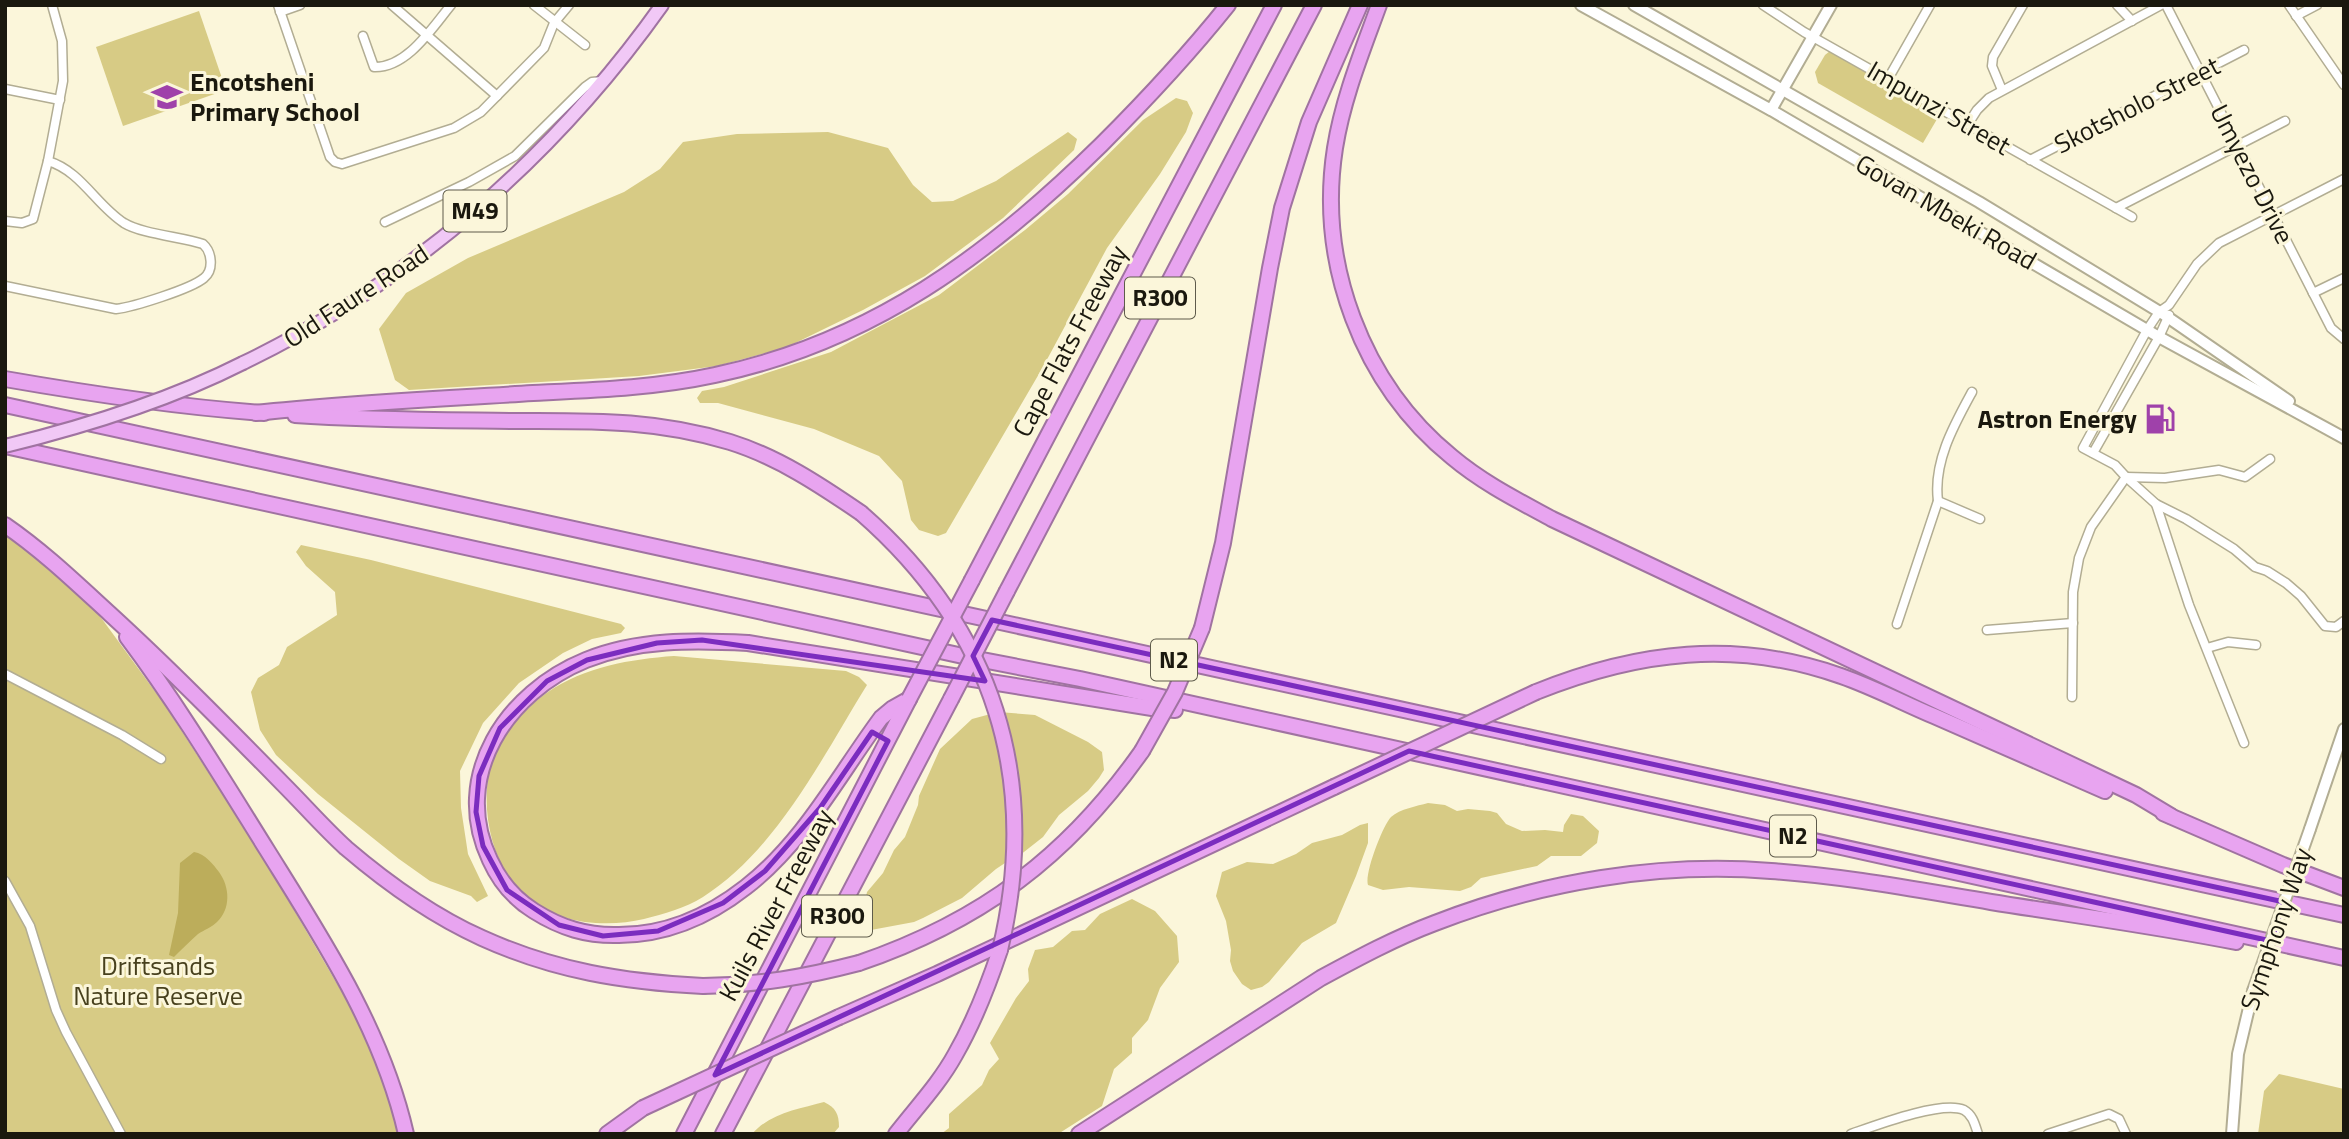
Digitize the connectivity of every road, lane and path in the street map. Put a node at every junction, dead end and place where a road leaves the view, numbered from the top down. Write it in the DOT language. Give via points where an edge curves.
graph roads {
  1 [pos="52,5"];
  2 [pos="300,5"];
  3 [pos="392,5"];
  4 [pos="451,5"];
  5 [pos="534,5"];
  6 [pos="569,5"];
  7 [pos="662,5"];
  8 [pos="1228,5"];
  9 [pos="1274,5"];
  10 [pos="1314,5"];
  11 [pos="1360,5"];
  12 [pos="1379,5"];
  13 [pos="1581,5"];
  14 [pos="1634,5"];
  15 [pos="1763,5"];
  16 [pos="1832,5"];
  17 [pos="1930,5"];
  18 [pos="2023,5"];
  19 [pos="2117,5"];
  20 [pos="2164,5"];
  21 [pos="2289,5"];
  22 [pos="2317,5"];
  23 [pos="279,9"];
  24 [pos="2296,16"];
  25 [pos="2132,21"];
  26 [pos="554,23"];
  27 [pos="426,35"];
  28 [pos="363,36"];
  29 [pos="1813,37"];
  30 [pos="585,45"];
  31 [pos="2244,50"];
  32 [pos="2200,72"];
  33 [pos="1888,79"];
  34 [pos="604,81"];
  35 [pos="2344,85"];
  36 [pos="5,89"];
  37 [pos="1783,90"];
  38 [pos="2002,90"];
  39 [pos="497,96"];
  40 [pos="60,100"];
  41 [pos="1770,110"];
  42 [pos="2285,121"];
  43 [pos="1968,124"];
  44 [pos="2238,145"];
  45 [pos="2030,160"];
  46 [pos="48,161"];
  47 [pos="2344,179"];
  48 [pos="2116,208"];
  49 [pos="2273,215"];
  50 [pos="2132,217"];
  51 [pos="5,221"];
  52 [pos="385,222"];
  53 [pos="2344,278"];
  54 [pos="5,286"];
  55 [pos="2313,293"];
  56 [pos="2164,315"];
  57 [pos="2147,330"];
  58 [pos="2159,337"];
  59 [pos="2344,339"];
  60 [pos="5,379"];
  61 [pos="1972,392"];
  62 [pos="2113,394"];
  63 [pos="2124,401"];
  64 [pos="5,405"];
  65 [pos="256,413"];
  66 [pos="2311,418"];
  67 [pos="2344,438"];
  68 [pos="5,446"];
  69 [pos="2093,453"];
  70 [pos="2270,459"];
  71 [pos="2126,477"];
  72 [pos="1938,500"];
  73 [pos="2156,504"];
  74 [pos="1980,519"];
  75 [pos="5,525"];
  76 [pos="107,611"];
  77 [pos="2344,621"];
  78 [pos="2073,623"];
  79 [pos="1897,624"];
  80 [pos="1987,630"];
  81 [pos="2256,645"];
  82 [pos="2207,648"];
  83 [pos="5,674"];
  84 [pos="2072,697"];
  85 [pos="909,699"];
  86 [pos="1242,715"];
  87 [pos="2344,729"];
  88 [pos="2244,743"];
  89 [pos="160,759"];
  90 [pos="2171,816"];
  91 [pos="5,881"];
  92 [pos="2344,888"];
  93 [pos="2344,915"];
  94 [pos="2344,961"];
  95 [pos="121,1134"];
  96 [pos="406,1134"];
  97 [pos="607,1134"];
  98 [pos="684,1134"];
  99 [pos="723,1134"];
  100 [pos="896,1134"];
  101 [pos="1079,1134"];
  102 [pos="1851,1134"];
  103 [pos="1978,1134"];
  104 [pos="2048,1134"];
  105 [pos="2126,1134"];
  106 [pos="2232,1134"];
  1 -- 40 [label="street" via="64,60"];
  2 -- 23 [label="street"];
  3 -- 27 [label="street"];
  4 -- 27 [label="street"];
  5 -- 26 [label="street"];
  6 -- 26 [label="street"];
  7 -- 34 [label="main road, Old Faure Road / M49"];
  8 -- 65 [label="highway" via="1154,92 1056,190 943,278 901,305 816,345 715,375 638,387"];
  9 -- 85 [label="highway, Cape Flats Freeway / R300, bridge"];
  10 -- 99 [label="highway, R300, bridge"];
  11 -- 76 [label="highway, bridge" via="1308,122 1282,208 1223,543 1202,628 1175,692 1142,751 1093,814 1041,864 1000,895 924,938 859,963 788,980 702,986 604,977 541,961 482,938 406,895 345,846"];
  12 -- 90 [label="highway" via="1338,131 1332,170 1332,225 1340,276 1356,327 1385,383 1416,423 1469,471 1552,519 2136,795"];
  13 -- 41 [label="main road, Govan Mbeki Road"];
  14 -- 37 [label="main road, Govan Mbeki Road"];
  15 -- 29 [label="street, Impunzi Street"];
  16 -- 29 [label="main road"];
  17 -- 33 [label="street"];
  18 -- 38 [label="street" via="1993,57"];
  19 -- 25 [label="street"];
  20 -- 25 [label="street"];
  20 -- 32 [label="street, Umyezo Drive"];
  21 -- 24 [label="street"];
  22 -- 24 [label="street"];
  23 -- 39 [label="street" via="335,162 353,162 454,128"];
  24 -- 35 [label="street"];
  25 -- 38 [label="street"];
  26 -- 30 [label="street"];
  26 -- 39 [label="street" via="544,48"];
  27 -- 28 [label="street" via="401,59 378,68 372,64"];
  27 -- 39 [label="street"];
  29 -- 33 [label="street, Impunzi Street"];
  29 -- 37 [label="main road"];
  31 -- 32 [label="street, Skotsholo Street"];
  32 -- 44 [label="street, Umyezo Drive"];
  32 -- 45 [label="street, Skotsholo Street"];
  33 -- 43 [label="street, Impunzi Street"];
  34 -- 52 [label="street" via="585,87 516,156"];
  34 -- 68 [label="main road, Old Faure Road / M49, bridge" via="535,156 472,214 332,316 168,396"];
  36 -- 40 [label="street"];
  37 -- 41 [label="main road"];
  37 -- 56 [label="main road, Govan Mbeki Road"];
  38 -- 43 [label="street" via="1983,103"];
  40 -- 46 [label="street"];
  41 -- 57 [label="main road, Govan Mbeki Road"];
  42 -- 44 [label="street"];
  43 -- 45 [label="street, Impunzi Street"];
  44 -- 48 [label="street"];
  44 -- 49 [label="street, Umyezo Drive"];
  45 -- 48 [label="street, Impunzi Street"];
  46 -- 51 [label="street" via="33,219"];
  46 -- 54 [label="street" via="70,171 128,225 203,244 210,255 209,269 196,283 116,309"];
  47 -- 49 [label="street"];
  48 -- 50 [label="street, Impunzi Street"];
  49 -- 55 [label="street, Umyezo Drive"];
  49 -- 56 [label="street" via="2212,248"];
  53 -- 55 [label="street"];
  55 -- 59 [label="street, Umyezo Drive" via="2331,328"];
  56 -- 57 [label="street"];
  56 -- 58 [label="street"];
  56 -- 66 [label="main road, Govan Mbeki Road"];
  57 -- 58 [label="main road, Govan Mbeki Road"];
  57 -- 62 [label="street"];
  58 -- 63 [label="street"];
  58 -- 66 [label="main road, Govan Mbeki Road"];
  60 -- 65 [label="highway" via="118,398"];
  61 -- 72 [label="street" via="1939,465"];
  62 -- 63 [label="street"];
  62 -- 69 [label="street" via="2083,448"];
  63 -- 69 [label="street"];
  64 -- 93 [label="highway, N2"];
  65 -- 100 [label="highway, bridge" via="368,420 633,422 686,430 733,443 815,482 861,513 907,556 954,620 987,684 1007,753 1015,824 1012,895 989,984 955,1056"];
  66 -- 67 [label="main road, Govan Mbeki Road"];
  68 -- 86 [label="highway, N2"];
  69 -- 71 [label="street"];
  70 -- 71 [label="street" via="2245,477 2219,470 2165,478"];
  71 -- 73 [label="street"];
  71 -- 78 [label="street" via="2091,527 2081,550"];
  72 -- 74 [label="street"];
  72 -- 79 [label="street"];
  73 -- 77 [label="street" via="2280,578 2325,626 2336,627"];
  73 -- 82 [label="street"];
  75 -- 76 [label="highway" via="54,561"];
  76 -- 96 [label="highway" via="179,710 349,984 380,1052"];
  78 -- 80 [label="street"];
  78 -- 84 [label="street"];
  81 -- 82 [label="street" via="2228,642"];
  82 -- 88 [label="street"];
  83 -- 89 [label="street"];
  85 -- 86 [label="highway" via="881,718 820,808 765,871 691,921 631,935 603,936 569,929 535,912 508,890 483,846 476,812 480,776 500,728 547,681 620,649 691,641 748,643 1152,708"];
  85 -- 98 [label="highway, Kuils River Freeway / R300"];
  86 -- 94 [label="highway, N2"];
  87 -- 106 [label="main road, Symphony Way, bridge" via="2253,991 2238,1054"];
  90 -- 92 [label="highway"];
  90 -- 97 [label="highway, bridge" via="1843,676 1788,661 1734,653 1673,655 1607,667 1536,692 643,1108"];
  91 -- 95 [label="street" via="30,926 66,1032"];
  94 -- 101 [label="highway" via="1862,881 1726,869 1631,874 1496,902 1390,942 1321,978"];
  102 -- 103 [label="street" via="1906,1115 1955,1108 1971,1116"];
  104 -- 105 [label="street" via="2109,1114 2119,1119"];
}
